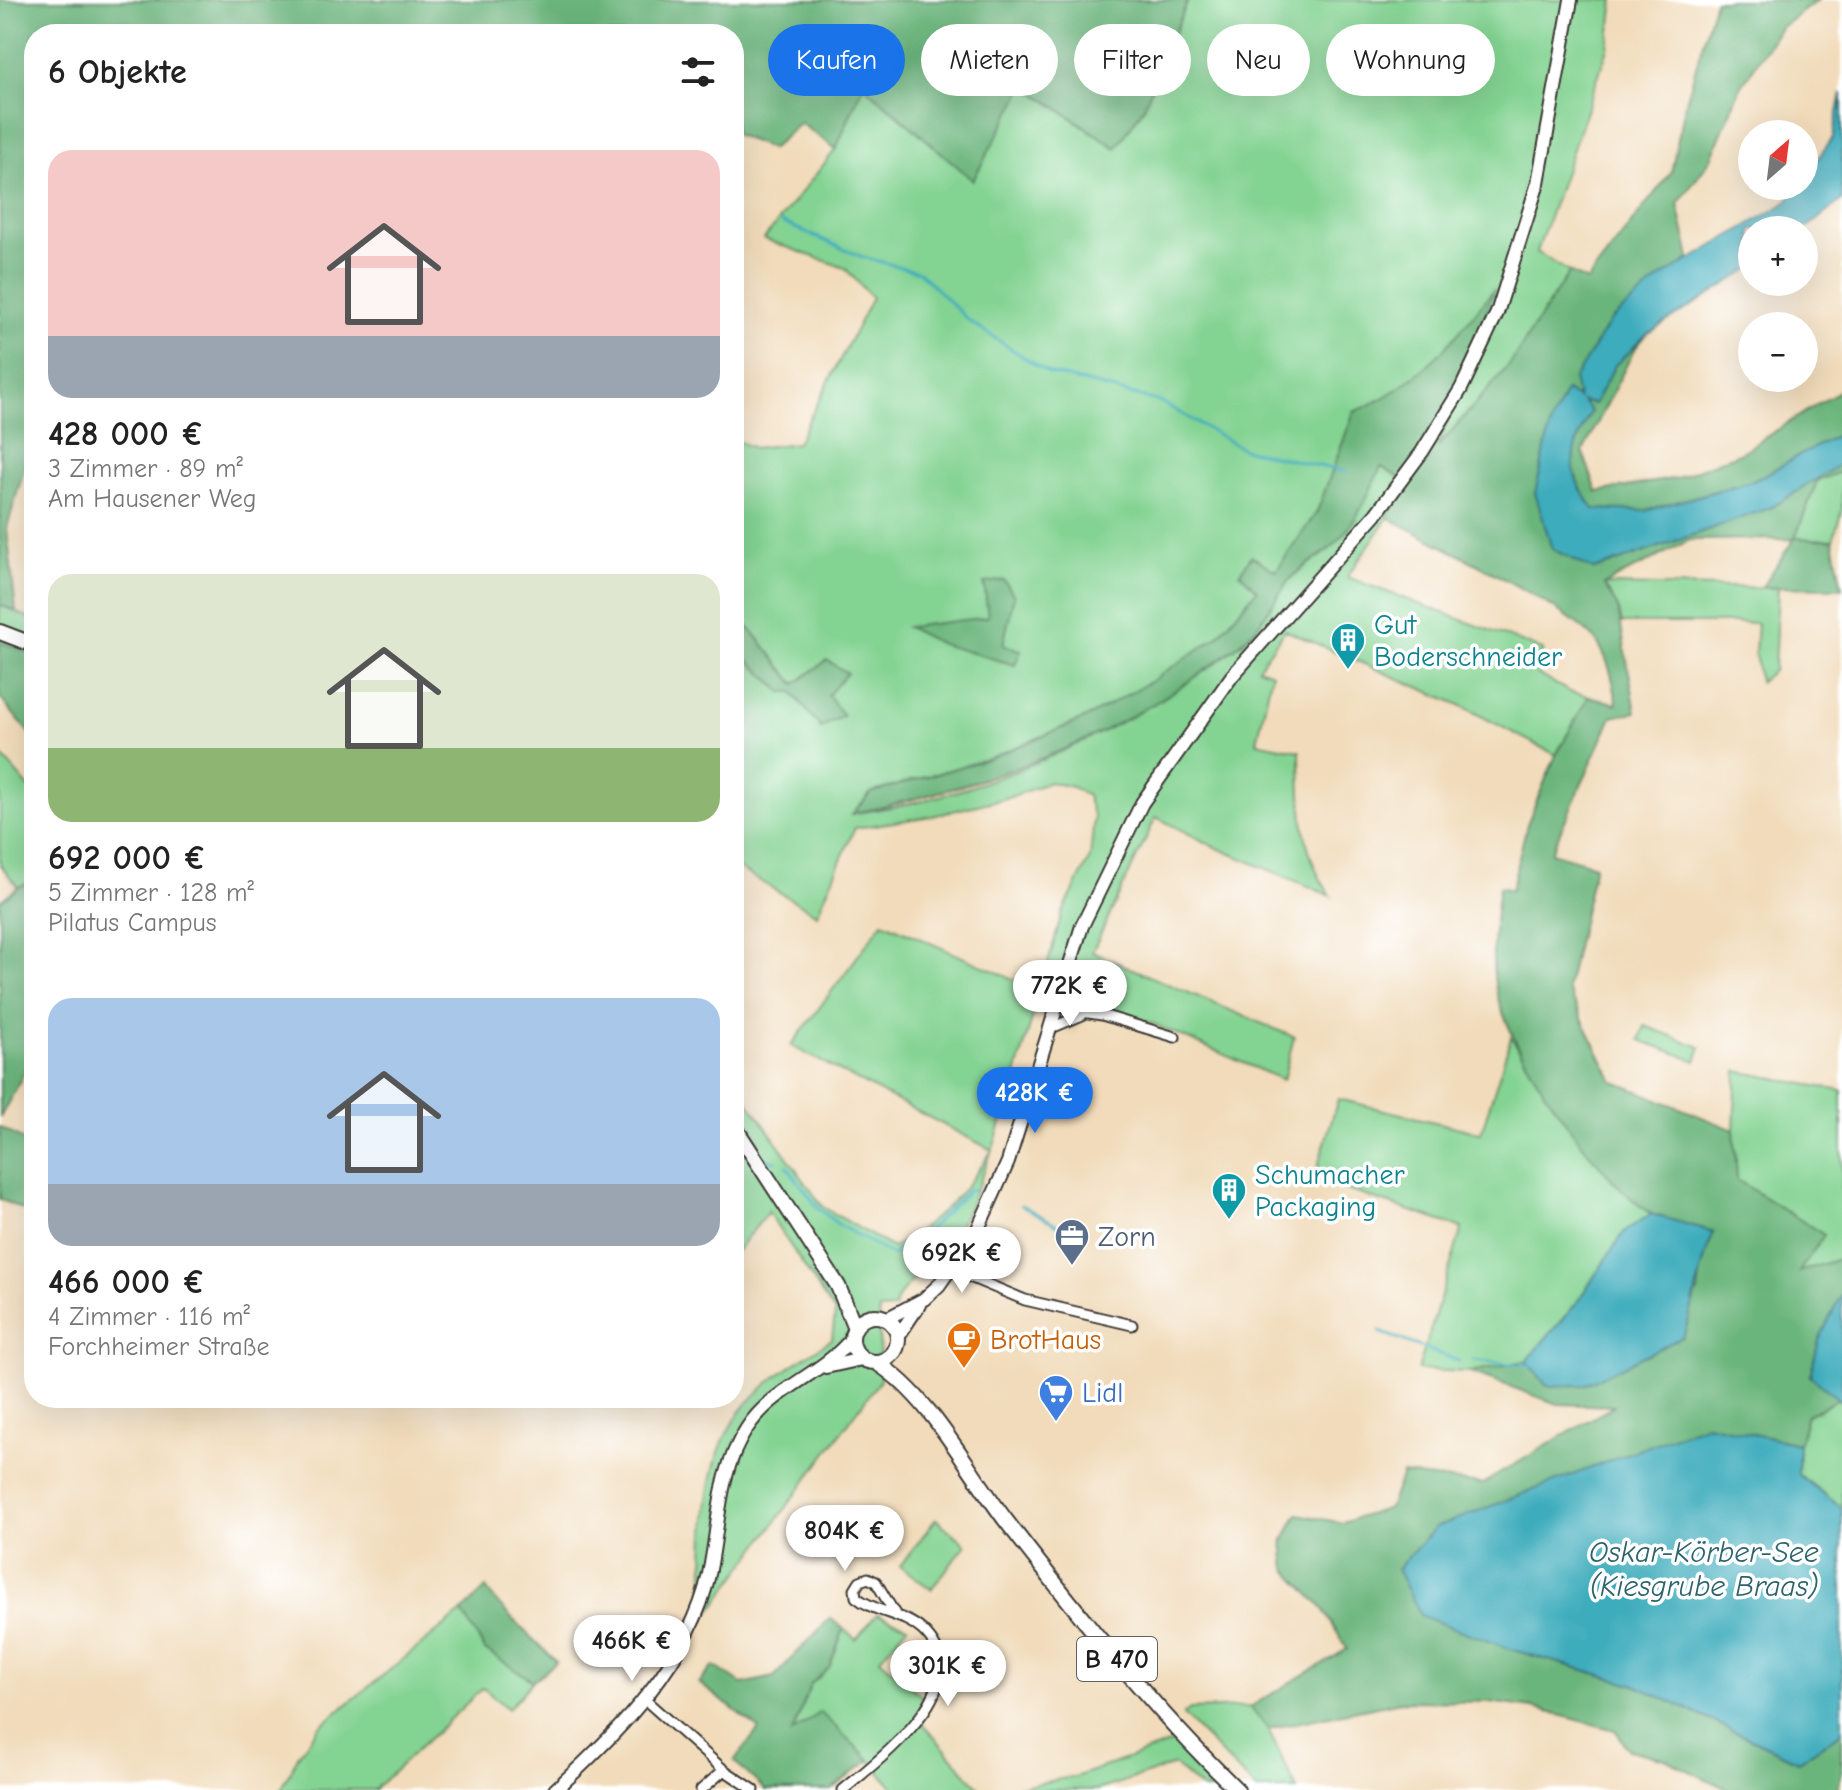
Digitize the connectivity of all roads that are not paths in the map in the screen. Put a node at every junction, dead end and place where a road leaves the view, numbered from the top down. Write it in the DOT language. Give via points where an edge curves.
graph roads {
  1 [pos="1571,0"];
  2 [pos="0,632"];
  3 [pos="24,641"];
  4 [pos="1058,996"];
  5 [pos="1086,1014"];
  6 [pos="1102,1015"];
  7 [pos="1049,1029"];
  8 [pos="1175,1037"];
  9 [pos="744,1141"];
  10 [pos="953,1270"];
  11 [pos="838,1286"];
  12 [pos="924,1299"];
  13 [pos="871,1316"];
  14 [pos="886,1319"];
  15 [pos="1132,1325"];
  16 [pos="853,1333"];
  17 [pos="899,1335"];
  18 [pos="896,1351"];
  19 [pos="870,1361"];
  20 [pos="823,1368"];
  21 [pos="909,1387"];
  22 [pos="895,1614"];
  23 [pos="643,1698"];
  24 [pos="724,1770"];
  25 [pos="555,1790"];
  26 [pos="701,1790"];
  27 [pos="754,1790"];
  28 [pos="843,1790"];
  29 [pos="1237,1790"];
  1 -- 4 [label="main road" via="1538,183 1497,313 1461,389 1376,514 1223,688 1142,803 1103,879"];
  2 -- 3 [label="main road"];
  4 -- 5 [label="street" via="1069,1010"];
  4 -- 6 [label="street"];
  4 -- 7 [label="main road"];
  5 -- 6 [label="street"];
  5 -- 7 [label="street"];
  6 -- 8 [label="street"];
  7 -- 10 [label="main road" via="1001,1181"];
  9 -- 11 [label="main road"];
  10 -- 12 [label="main road"];
  10 -- 15 [label="street" via="1025,1300"];
  11 -- 13 [label="main road"];
  11 -- 16 [label="main road"];
  12 -- 14 [label="main road"];
  12 -- 17 [label="main road"];
  13 -- 14 [label="main road"];
  13 -- 16 [label="main road"];
  14 -- 17 [label="main road"];
  16 -- 19 [label="main road" via="856,1353"];
  16 -- 20 [label="main road"];
  17 -- 18 [label="main road"];
  18 -- 19 [label="main road"];
  18 -- 21 [label="main road, B 470"];
  19 -- 20 [label="main road"];
  19 -- 21 [label="main road, B 470"];
  20 -- 23 [label="main road" via="772,1399 747,1427 727,1465 709,1575 698,1605 680,1647"];
  21 -- 29 [label="main road, B 470" via="1101,1640"];
  22 -- 22 [label="street" via="876,1582 860,1581 856,1597"];
  22 -- 28 [label="street" via="932,1642 939,1685 926,1711"];
  23 -- 24 [label="street"];
  23 -- 25 [label="main road"];
  24 -- 26 [label="street"];
  24 -- 27 [label="street"];
}
